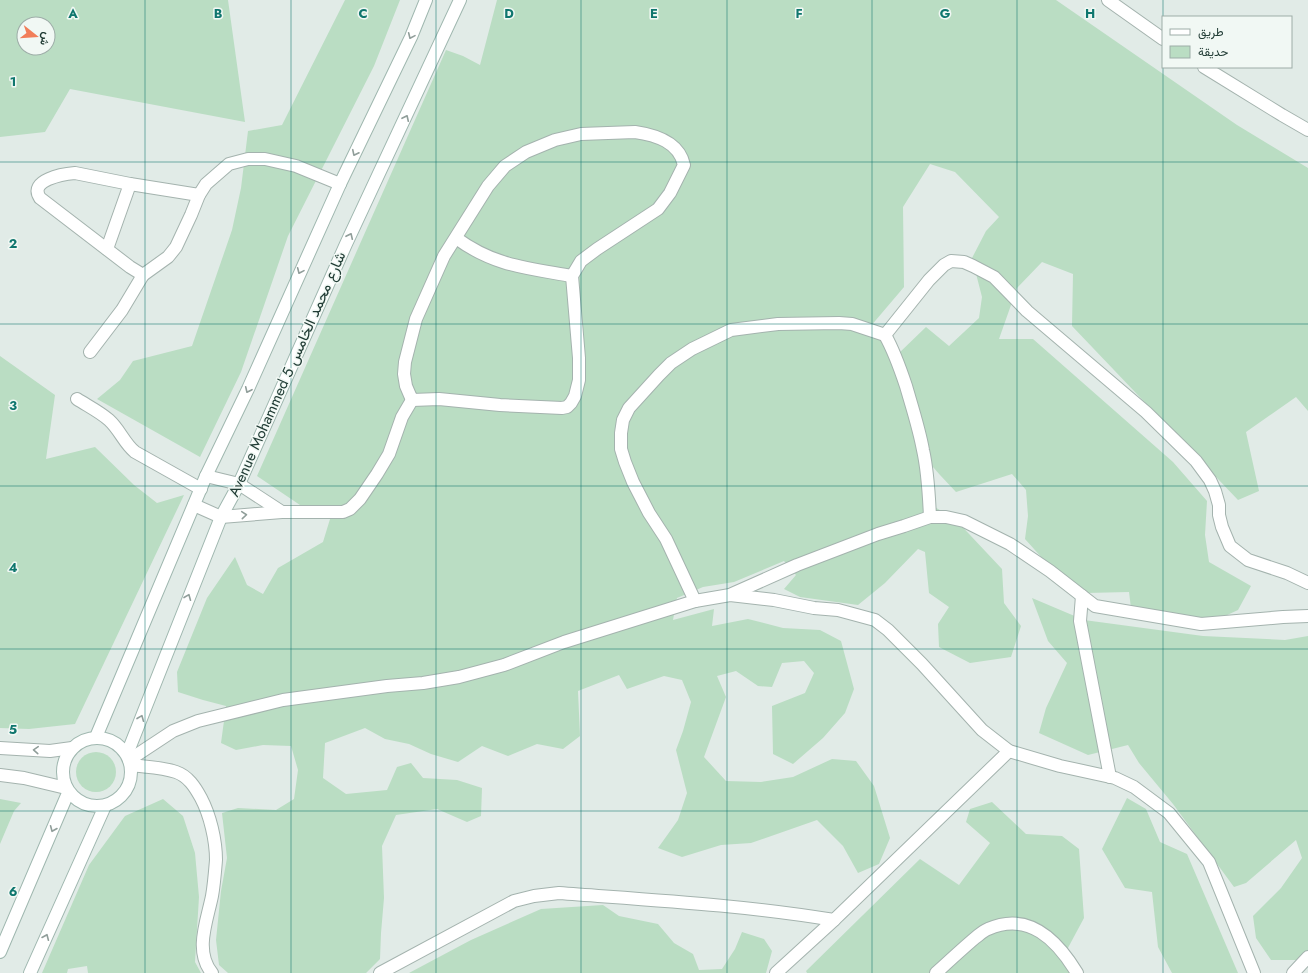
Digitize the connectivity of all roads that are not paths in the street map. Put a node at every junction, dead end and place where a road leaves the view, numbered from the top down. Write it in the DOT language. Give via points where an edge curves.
graph roads {
  1 [pos="426,0"];
  2 [pos="460,0"];
  3 [pos="1108,0"];
  4 [pos="1162,38"];
  5 [pos="1206,68"];
  6 [pos="1308,130"];
  7 [pos="130,184"];
  8 [pos="340,184"];
  9 [pos="199,195"];
  10 [pos="456,238"];
  11 [pos="107,249"];
  12 [pos="143,275"];
  13 [pos="572,276"];
  14 [pos="885,335"];
  15 [pos="90,352"];
  16 [pos="77,399"];
  17 [pos="412,400"];
  18 [pos="206,476"];
  19 [pos="239,484"];
  20 [pos="201,489"];
  21 [pos="194,505"];
  22 [pos="282,512"];
  23 [pos="221,517"];
  24 [pos="930,517"];
  25 [pos="1308,583"];
  26 [pos="730,595"];
  27 [pos="1082,596"];
  28 [pos="695,601"];
  29 [pos="1308,616"];
  30 [pos="96,737"];
  31 [pos="0,748"];
  32 [pos="72,748"];
  33 [pos="1009,751"];
  34 [pos="129,760"];
  35 [pos="0,775"];
  36 [pos="1110,777"];
  37 [pos="67,790"];
  38 [pos="105,806"];
  39 [pos="834,920"];
  40 [pos="0,952"];
  41 [pos="1308,956"];
  42 [pos="30,973"];
  43 [pos="212,973"];
  44 [pos="380,973"];
  45 [pos="776,973"];
  46 [pos="936,973"];
  47 [pos="1077,973"];
  48 [pos="1254,973"];
  49 [pos="1293,973"];
  1 -- 8 [label="street, Avenue Mohammed 5 شارع محمد الخامس, one-way" via="411,37"];
  19 -- 2 [label="street, Avenue Mohammed 5 شارع محمد الخامس, one-way" via="346,244"];
  3 -- 4 [label="street"];
  5 -- 6 [label="street"];
  7 -- 9 [label="street"];
  7 -- 11 [label="street"];
  7 -- 11 [label="street" via="75,173 43,182 37,191 40,198"];
  8 -- 9 [label="street" via="280,162 248,159 229,164 206,184"];
  8 -- 18 [label="street, Avenue Mohammed 5 شارع محمد الخامس, one-way"];
  9 -- 12 [label="street" via="176,247 168,257"];
  10 -- 13 [label="street" via="470,249 497,261"];
  10 -- 13 [label="street" via="488,186 505,166 526,152 555,140 581,134 614,132 648,134 673,146 679,152 684,165 670,193 658,209 597,249 582,261"];
  10 -- 17 [label="street" via="437,271 410,338 404,374"];
  11 -- 12 [label="street"];
  12 -- 15 [label="street" via="122,310"];
  13 -- 17 [label="street" via="579,380 571,404 562,408 439,399"];
  14 -- 24 [label="street" via="900,367 913,409 928,478"];
  14 -- 25 [label="street" via="944,264 951,261 964,262 994,277 1027,311 1146,412 1196,461 1215,491 1222,527 1230,546 1248,560"];
  14 -- 28 [label="street" via="852,324 839,323 778,324 731,330 692,349 671,363 629,408 623,420 621,433 621,449 625,462"];
  16 -- 20 [label="street" via="109,420 135,452"];
  17 -- 22 [label="street" via="402,417 389,454 369,487 350,509 343,512"];
  18 -- 19 [label="street"];
  18 -- 20 [label="street, Avenue Mohammed 5 شارع محمد الخامس"];
  19 -- 22 [label="street"];
  19 -- 23 [label="street, Avenue Mohammed 5 شارع محمد الخامس"];
  20 -- 21 [label="street, Avenue Mohammed 5 شارع محمد الخامس"];
  21 -- 23 [label="street"];
  21 -- 30 [label="street, Avenue Mohammed 5 شارع محمد الخامس"];
  23 -- 22 [label="street, one-way"];
  34 -- 23 [label="street, Avenue Mohammed 5 شارع محمد الخامس, one-way"];
  24 -- 26 [label="street" via="811,560"];
  24 -- 27 [label="street" via="964,521 1010,544"];
  26 -- 28 [label="street"];
  26 -- 33 [label="street" via="838,610 875,620 922,664 982,730"];
  27 -- 29 [label="street" via="1095,606 1201,624"];
  27 -- 36 [label="street" via="1080,621"];
  28 -- 34 [label="street" via="564,642 504,665 459,676 423,683 283,700 198,721 173,731"];
  30 -- 32 [label="street" via="83,740"];
  30 -- 34 [label="street" via="108,739 119,745"];
  32 -- 31 [label="street, one-way" via="50,751"];
  32 -- 37 [label="street" via="64,760 62,774"];
  33 -- 36 [label="street"];
  33 -- 39 [label="street"];
  34 -- 38 [label="street" via="131,778 126,791 117,800"];
  34 -- 43 [label="street" via="184,775 204,804 216,858 203,941 205,958"];
  35 -- 37 [label="street" via="24,778"];
  36 -- 48 [label="street" via="1134,787 1169,813 1209,862"];
  37 -- 38 [label="street" via="78,802 91,806"];
  37 -- 40 [label="street, one-way"];
  42 -- 38 [label="street, one-way"];
  39 -- 44 [label="street" via="791,913 547,893 514,901"];
  39 -- 45 [label="street"];
  41 -- 49 [label="street"];
  46 -- 47 [label="street" via="987,929 1013,923 1035,928 1043,934 1059,947"];
}
